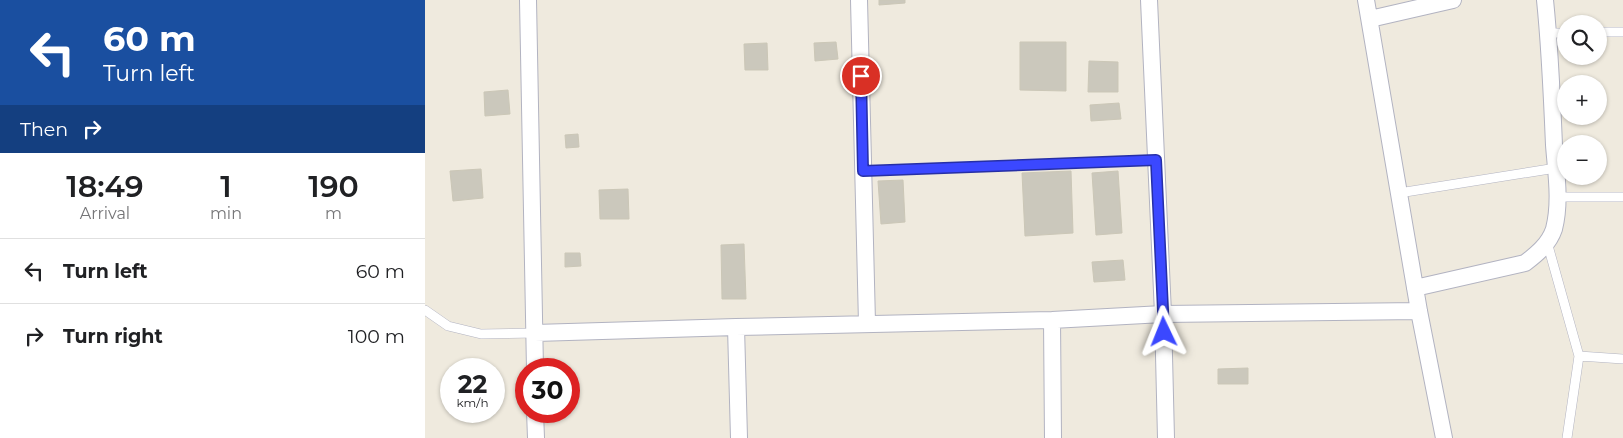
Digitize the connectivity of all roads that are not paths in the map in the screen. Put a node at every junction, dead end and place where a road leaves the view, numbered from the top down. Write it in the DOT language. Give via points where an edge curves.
graph roads {
  1 [pos="528,0"];
  2 [pos="859,0"];
  3 [pos="1149,0"];
  4 [pos="1367,0"];
  5 [pos="1453,0"];
  6 [pos="1545,0"];
  7 [pos="1370,19"];
  8 [pos="1607,32"];
  9 [pos="1623,32"];
  10 [pos="1548,33"];
  11 [pos="1557,33"];
  12 [pos="1156,160"];
  13 [pos="1556,168"];
  14 [pos="863,171"];
  15 [pos="1399,193"];
  16 [pos="1623,197"];
  17 [pos="1557,198"];
  18 [pos="1547,242"];
  19 [pos="1415,288"];
  20 [pos="425,310"];
  21 [pos="1419,311"];
  22 [pos="1163,314"];
  23 [pos="1052,320"];
  24 [pos="867,323"];
  25 [pos="736,326"];
  26 [pos="535,333"];
  27 [pos="1579,356"];
  28 [pos="535,358"];
  29 [pos="1623,359"];
  30 [pos="535,423"];
  31 [pos="535,438"];
  32 [pos="739,438"];
  33 [pos="1053,438"];
  34 [pos="1166,438"];
  35 [pos="1444,438"];
  36 [pos="1567,438"];
  1 -- 26 [label="street"];
  2 -- 14 [label="street"];
  3 -- 12 [label="street"];
  4 -- 7 [label="street"];
  5 -- 7 [label="street"];
  6 -- 10 [label="street"];
  7 -- 15 [label="street"];
  8 -- 9 [label="lane"];
  10 -- 11 [label="lane"];
  10 -- 13 [label="street"];
  12 -- 14 [label="lane"];
  12 -- 22 [label="street"];
  13 -- 15 [label="lane"];
  13 -- 17 [label="street"];
  14 -- 24 [label="street"];
  15 -- 19 [label="street"];
  16 -- 17 [label="lane"];
  17 -- 18 [label="street" via="1554,229"];
  18 -- 19 [label="street" via="1525,263"];
  18 -- 27 [label="lane"];
  19 -- 21 [label="street"];
  20 -- 26 [label="lane" via="448,326 481,334"];
  21 -- 22 [label="street"];
  21 -- 35 [label="street"];
  22 -- 23 [label="street"];
  22 -- 34 [label="street"];
  23 -- 24 [label="street"];
  23 -- 33 [label="street"];
  24 -- 25 [label="street"];
  25 -- 26 [label="street"];
  25 -- 32 [label="street"];
  26 -- 28 [label="street"];
  27 -- 29 [label="lane"];
  27 -- 36 [label="lane"];
  30 -- 31 [label="street"];
}
